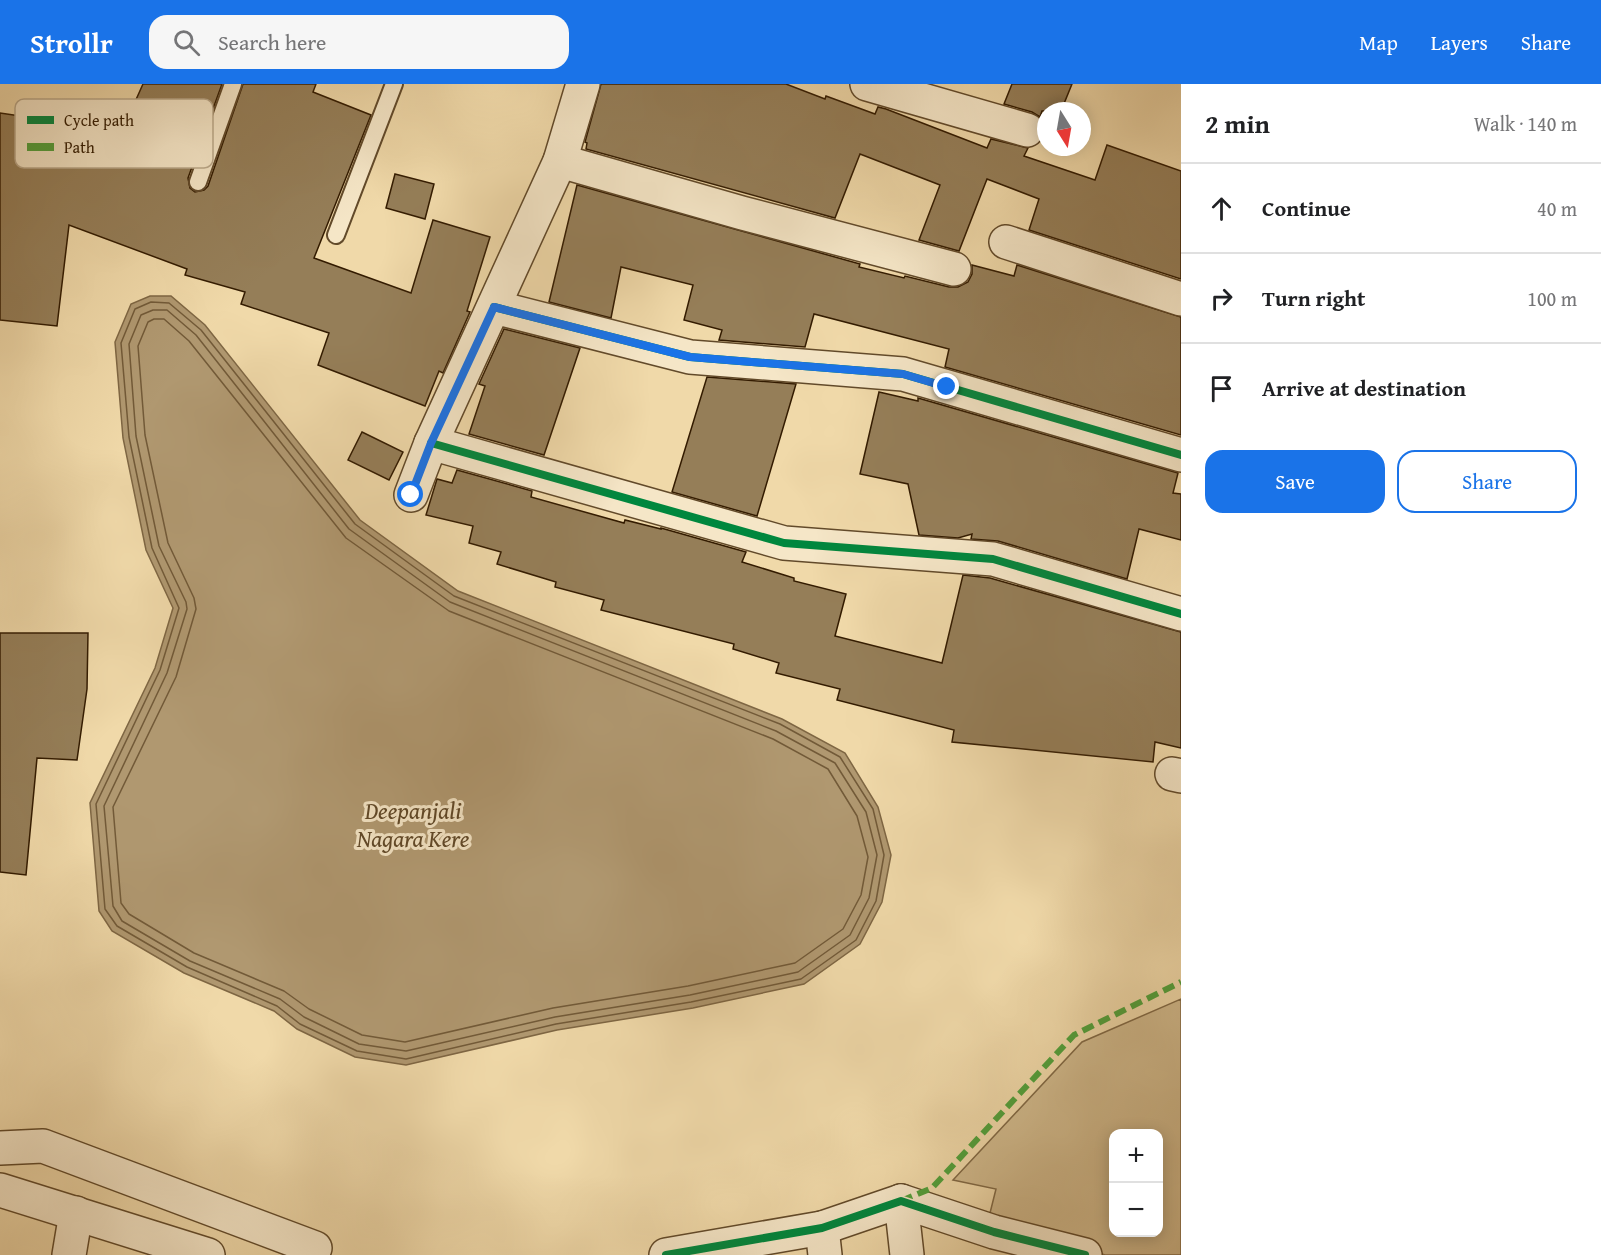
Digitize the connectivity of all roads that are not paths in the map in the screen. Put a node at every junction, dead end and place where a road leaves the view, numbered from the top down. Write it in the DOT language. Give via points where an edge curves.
graph roads {
  1 [pos="233,84"];
  2 [pos="393,84"];
  3 [pos="583,84"];
  4 [pos="867,84"];
  5 [pos="1027,130"];
  6 [pos="213,140"];
  7 [pos="560,161"];
  8 [pos="203,168"];
  9 [pos="198,182"];
  10 [pos="336,235"];
  11 [pos="1006,242"];
  12 [pos="954,269"];
  13 [pos="1181,299"];
  14 [pos="494,307"];
  15 [pos="431,443"];
  16 [pos="1181,455"];
  17 [pos="411,495"];
  18 [pos="1181,614"];
  19 [pos="0,1148"];
  20 [pos="0,1190"];
  21 [pos="901,1201"];
  22 [pos="76,1213"];
  23 [pos="823,1241"];
  24 [pos="995,1244"];
  25 [pos="315,1248"];
  26 [pos="734,1249"];
  27 [pos="1079,1254"];
  28 [pos="69,1255"];
  29 [pos="208,1255"];
  30 [pos="666,1255"];
  31 [pos="907,1255"];
  1 -- 6 [label="lane"];
  2 -- 10 [label="lane"];
  3 -- 7 [label="street"];
  4 -- 5 [label="street"];
  7 -- 12 [label="street"];
  7 -- 14 [label="street"];
  8 -- 9 [label="lane"];
  11 -- 13 [label="street"];
  14 -- 15 [label="street"];
  14 -- 16 [label="street" via="690,357 903,374"];
  15 -- 17 [label="street"];
  15 -- 18 [label="street" via="784,543 993,559"];
  19 -- 25 [label="street" via="43,1146"];
  20 -- 22 [label="street"];
  21 -- 23 [label="street"];
  21 -- 24 [label="street"];
  21 -- 31 [label="street"];
  22 -- 28 [label="street"];
  22 -- 29 [label="street"];
  23 -- 26 [label="street"];
  24 -- 27 [label="street"];
  26 -- 30 [label="street"];
}
